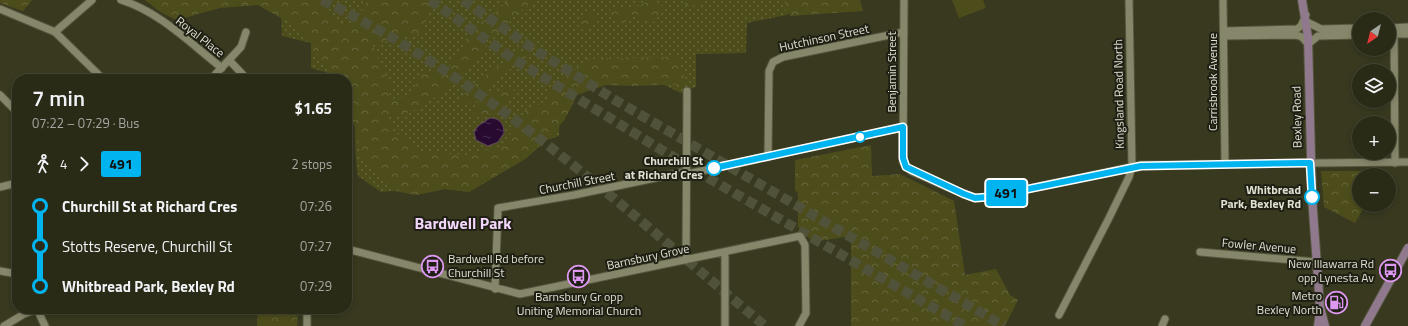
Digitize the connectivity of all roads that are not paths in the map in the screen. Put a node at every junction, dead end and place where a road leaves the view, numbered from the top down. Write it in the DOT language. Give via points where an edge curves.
graph roads {
  1 [pos="92,0"];
  2 [pos="122,0"];
  3 [pos="904,0"];
  4 [pos="1129,0"];
  5 [pos="1223,0"];
  6 [pos="1302,0"];
  7 [pos="0,9"];
  8 [pos="1307,19"];
  9 [pos="1352,28"];
  10 [pos="1408,28"];
  11 [pos="1396,30"];
  12 [pos="56,32"];
  13 [pos="246,32"];
  14 [pos="904,32"];
  15 [pos="1396,32"];
  16 [pos="1224,33"];
  17 [pos="1408,34"];
  18 [pos="1352,35"];
  19 [pos="1308,44"];
  20 [pos="1392,56"];
  21 [pos="229,60"];
  22 [pos="222,68"];
  23 [pos="97,74"];
  24 [pos="217,74"];
  25 [pos="242,74"];
  26 [pos="687,90"];
  27 [pos="0,95"];
  28 [pos="12,107"];
  29 [pos="903,127"];
  30 [pos="768,157"];
  31 [pos="1408,162"];
  32 [pos="1310,163"];
  33 [pos="1395,163"];
  34 [pos="1225,164"];
  35 [pos="1132,166"];
  36 [pos="688,172"];
  37 [pos="12,184"];
  38 [pos="0,187"];
  39 [pos="1408,248"];
  40 [pos="352,250"];
  41 [pos="725,252"];
  42 [pos="1200,252"];
  43 [pos="686,260"];
  44 [pos="1317,262"];
  45 [pos="0,271"];
  46 [pos="12,273"];
  47 [pos="495,289"];
  48 [pos="1320,307"];
  49 [pos="24,314"];
  50 [pos="39,314"];
  51 [pos="307,314"];
  52 [pos="1059,315"];
  53 [pos="1368,325"];
  54 [pos="4,326"];
  55 [pos="45,326"];
  56 [pos="307,326"];
  57 [pos="725,326"];
  58 [pos="799,326"];
  59 [pos="1318,326"];
  60 [pos="1325,326"];
  1 -- 12 [label="street"];
  2 -- 22 [label="street, Royal Place" via="156,16"];
  3 -- 14 [label="street, Benjamin Street"];
  4 -- 35 [label="street, Kingsland Road North"];
  5 -- 16 [label="street, Carrisbrook Avenue"];
  6 -- 8 [label="main road, Bexley Road"];
  7 -- 12 [label="street"];
  8 -- 9 [label="street" via="1321,29"];
  8 -- 16 [label="street" via="1297,29"];
  8 -- 19 [label="main road, Bexley Road"];
  10 -- 11 [label="street"];
  12 -- 23 [label="street"];
  13 -- 21 [label="street" via="241,48"];
  14 -- 29 [label="street, Benjamin Street"];
  14 -- 30 [label="street, Hutchinson Street" via="773,62 769,71"];
  15 -- 17 [label="street"];
  16 -- 19 [label="street" via="1296,35 1304,38"];
  16 -- 34 [label="street, Carrisbrook Avenue"];
  18 -- 19 [label="street" via="1316,36"];
  19 -- 32 [label="main road, Bexley Road"];
  20 -- 33 [label="street"];
  21 -- 22 [label="street"];
  21 -- 25 [label="street"];
  22 -- 24 [label="street"];
  26 -- 36 [label="street"];
  27 -- 28 [label="street"];
  29 -- 30 [label="street, Churchill Street"];
  29 -- 35 [label="street, Benjamin Street" via="903,158 906,167 964,194 982,198"];
  30 -- 36 [label="street, Churchill Street"];
  31 -- 33 [label="street"];
  32 -- 33 [label="street"];
  32 -- 34 [label="street"];
  32 -- 44 [label="main road, Bexley Road"];
  34 -- 35 [label="street"];
  35 -- 52 [label="street, Kingsland Road North" via="1108,220"];
  36 -- 43 [label="street"];
  36 -- 47 [label="street, Churchill Street" via="498,208"];
  37 -- 38 [label="street"];
  39 -- 53 [label="main road"];
  40 -- 47 [label="street, Barnsbury Grove"];
  41 -- 43 [label="street, Barnsbury Grove"];
  41 -- 57 [label="street"];
  41 -- 58 [label="street, Barnsbury Grove" via="800,236 805,245 806,313"];
  42 -- 44 [label="street, Fowler Avenue"];
  43 -- 47 [label="street, Barnsbury Grove" via="528,293 516,294"];
  44 -- 48 [label="main road, Bexley Road"];
  45 -- 46 [label="street"];
  48 -- 59 [label="main road, Bexley Road"];
  48 -- 60 [label="main road, Bexley Road"];
  49 -- 54 [label="street"];
  50 -- 55 [label="street"];
  51 -- 56 [label="street"];
}
